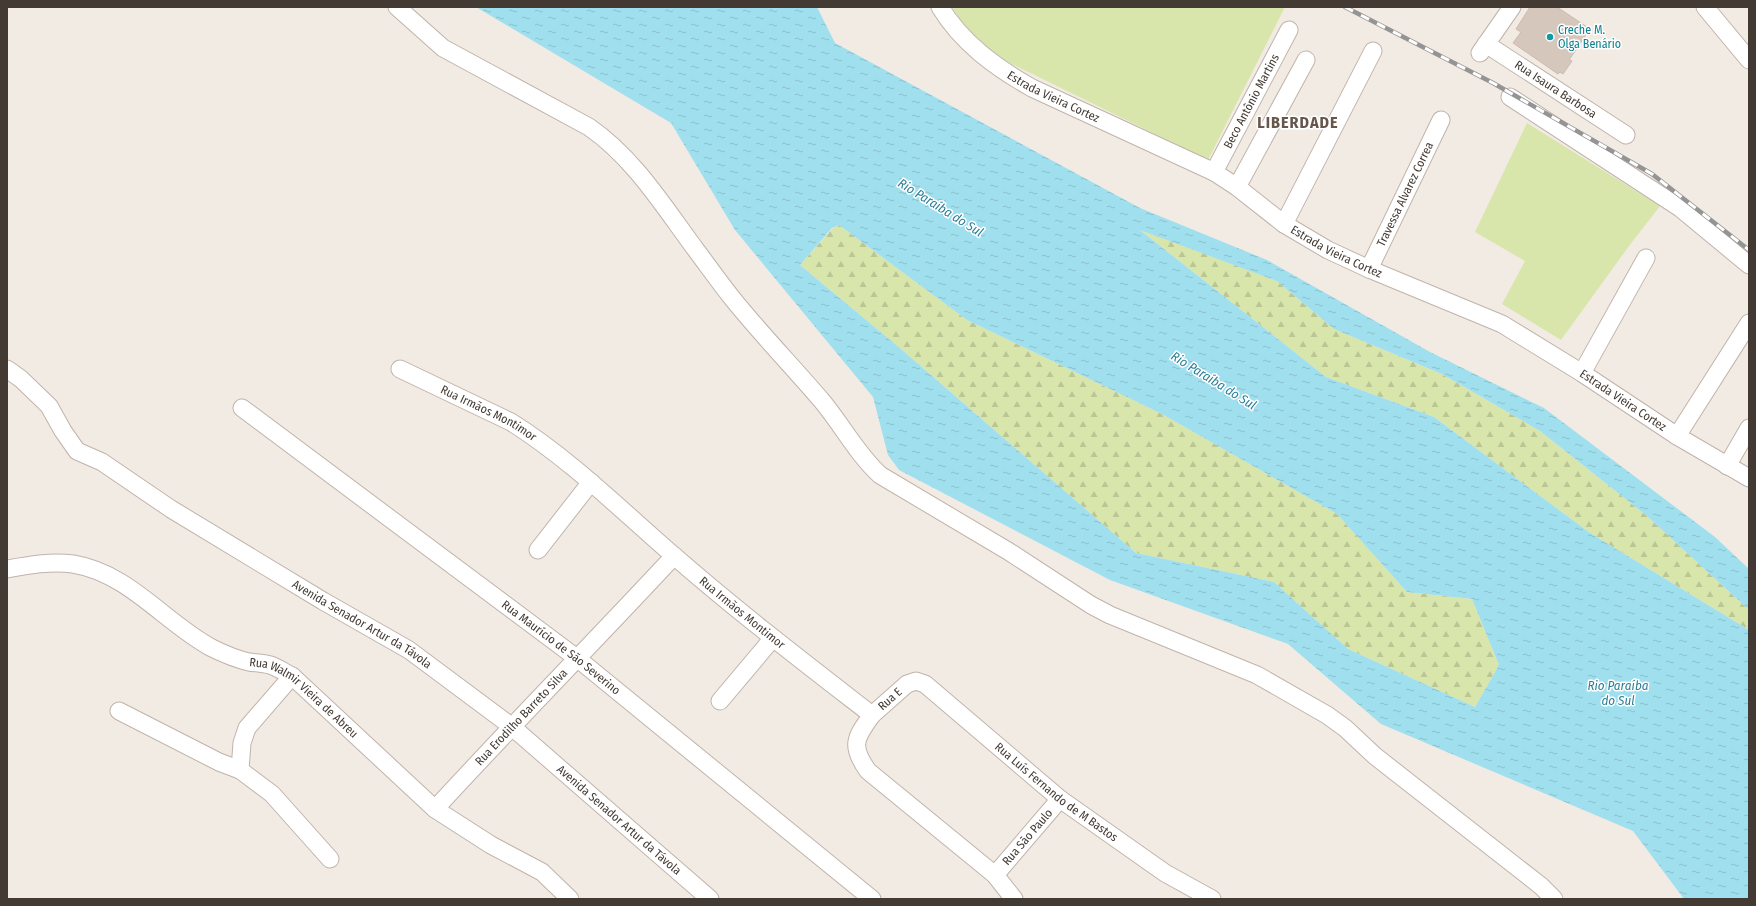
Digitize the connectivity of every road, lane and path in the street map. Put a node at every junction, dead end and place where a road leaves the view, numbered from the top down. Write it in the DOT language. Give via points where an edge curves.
graph roads {
  1 [pos="397,7"];
  2 [pos="940,7"];
  3 [pos="1705,7"];
  4 [pos="1508,8"];
  5 [pos="1290,30"];
  6 [pos="1373,52"];
  7 [pos="1306,60"];
  8 [pos="1749,60"];
  9 [pos="1510,97"];
  10 [pos="1441,120"];
  11 [pos="1626,135"];
  12 [pos="1214,172"];
  13 [pos="1238,187"];
  14 [pos="1284,224"];
  15 [pos="1646,258"];
  16 [pos="1749,265"];
  17 [pos="1369,269"];
  18 [pos="1749,323"];
  19 [pos="400,368"];
  20 [pos="7,369"];
  21 [pos="1582,373"];
  22 [pos="242,408"];
  23 [pos="1749,428"];
  24 [pos="1677,436"];
  25 [pos="1726,466"];
  26 [pos="1749,478"];
  27 [pos="591,482"];
  28 [pos="538,550"];
  29 [pos="674,556"];
  30 [pos="7,569"];
  31 [pos="773,638"];
  32 [pos="578,659"];
  33 [pos="292,676"];
  34 [pos="907,684"];
  35 [pos="720,701"];
  36 [pos="119,710"];
  37 [pos="872,715"];
  38 [pos="511,726"];
  39 [pos="240,770"];
  40 [pos="1060,799"];
  41 [pos="435,809"];
  42 [pos="330,859"];
  43 [pos="995,875"];
  44 [pos="570,899"];
  45 [pos="710,899"];
  46 [pos="872,899"];
  47 [pos="1014,899"];
  48 [pos="1212,899"];
  49 [pos="1554,899"];
  1 -- 49 [label="street" via="443,48 607,139 654,193 732,298 825,405 864,458 880,474 1008,551 1091,605 1257,675 1327,715"];
  2 -- 12 [label="street, Estrada Vieira Cortez" via="969,44 1008,74 1032,88"];
  3 -- 8 [label="street"];
  4 -- 11 [label="street, Rua Isaura Barbosa" via="1483,48"];
  5 -- 12 [label="street, Beco Antônio Martins"];
  6 -- 14 [label="street"];
  7 -- 13 [label="street"];
  9 -- 16 [label="street" via="1680,208"];
  10 -- 17 [label="street, Travessa Alvarez Correa"];
  12 -- 13 [label="street, Estrada Vieira Cortez"];
  13 -- 14 [label="street, Estrada Vieira Cortez"];
  14 -- 17 [label="street, Estrada Vieira Cortez" via="1328,250"];
  15 -- 21 [label="street"];
  17 -- 21 [label="street, Estrada Vieira Cortez" via="1502,324"];
  18 -- 24 [label="street"];
  19 -- 27 [label="street, Rua Irmãos Montimor" via="511,422"];
  20 -- 38 [label="street, Avenida Senador Artur da Távola" via="49,406 77,451 102,462 171,509 389,638"];
  21 -- 24 [label="street, Estrada Vieira Cortez"];
  22 -- 32 [label="street, Rua Maurício de São Severino"];
  23 -- 25 [label="street"];
  24 -- 25 [label="street, Estrada Vieira Cortez"];
  25 -- 26 [label="street, Estrada Vieira Cortez"];
  27 -- 28 [label="street"];
  27 -- 29 [label="street, Rua Irmãos Montimor"];
  29 -- 31 [label="street, Rua Irmãos Montimor"];
  29 -- 32 [label="street, Rua Erodilho Barreto Silva"];
  30 -- 33 [label="street, Rua Walmir Vieira de Abreu" via="56,563 95,569 127,586 178,627 210,647 236,659 274,667"];
  31 -- 35 [label="street"];
  31 -- 37 [label="street, Rua Irmãos Montimor"];
  32 -- 38 [label="street, Rua Erodilho Barreto Silva"];
  32 -- 46 [label="street, Rua Maurício de São Severino"];
  33 -- 39 [label="street" via="247,728 242,743"];
  33 -- 41 [label="street, Rua Walmir Vieira de Abreu"];
  34 -- 37 [label="street, Rua E"];
  34 -- 40 [label="street, Rua Luís Fernando de M Bastos" via="920,682 933,689"];
  36 -- 39 [label="street" via="219,762"];
  37 -- 43 [label="street" via="859,733 856,747 857,754 868,771"];
  38 -- 41 [label="street, Rua Erodilho Barreto Silva"];
  38 -- 45 [label="street, Avenida Senador Artur da Távola"];
  39 -- 42 [label="street" via="272,794"];
  40 -- 43 [label="street, Rua São Paulo"];
  40 -- 48 [label="street, Rua Luís Fernando de M Bastos" via="1165,873"];
  41 -- 44 [label="street, Rua Walmir Vieira de Abreu" via="491,846 542,872"];
  43 -- 47 [label="street"];
}
